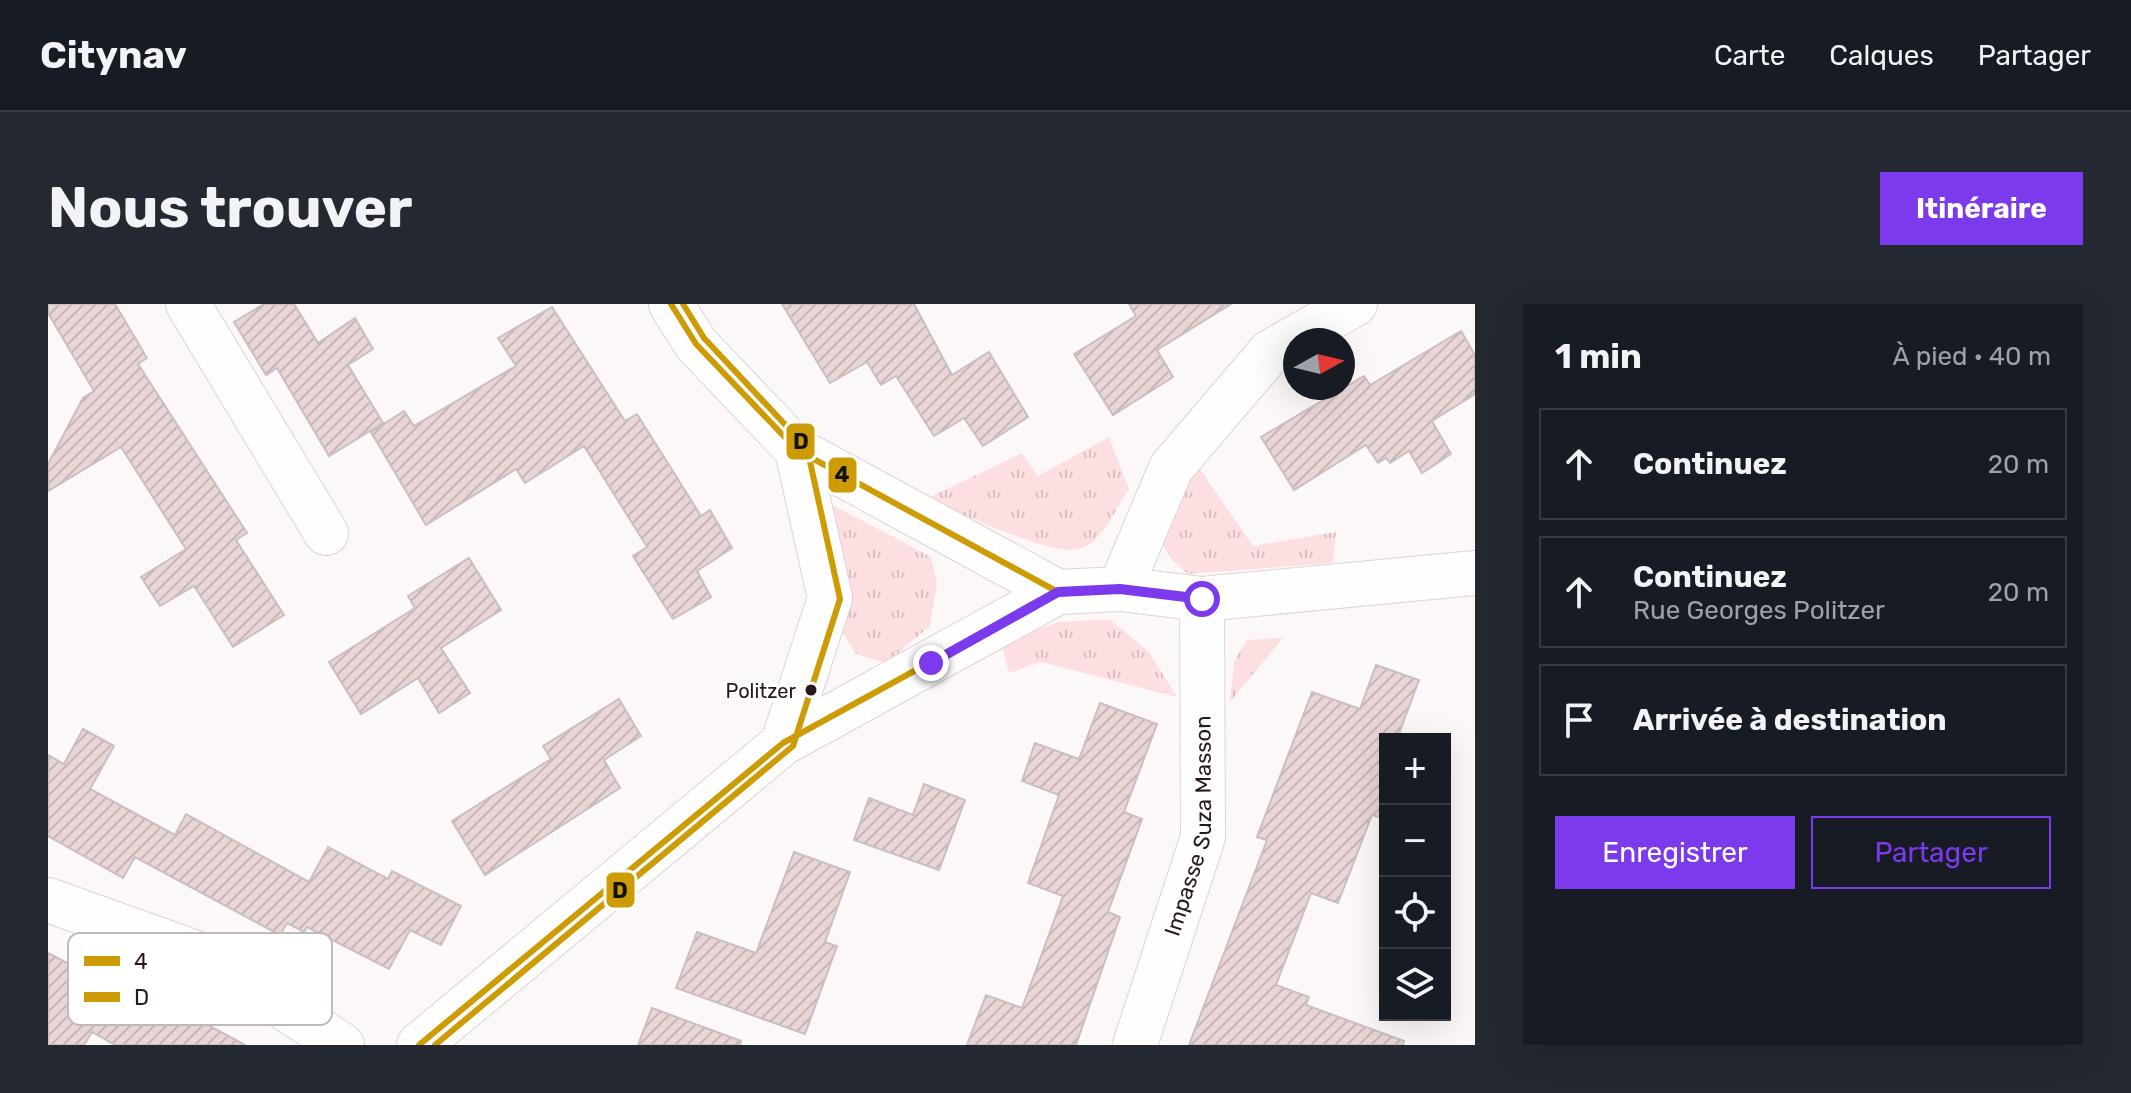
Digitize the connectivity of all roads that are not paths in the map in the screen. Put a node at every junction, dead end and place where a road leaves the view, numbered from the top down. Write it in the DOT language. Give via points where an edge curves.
graph roads {
  1 [pos="188,304"];
  2 [pos="671,304"];
  3 [pos="1355,304"];
  4 [pos="797,450"];
  5 [pos="326,533"];
  6 [pos="1475,573"];
  7 [pos="1120,589"];
  8 [pos="1058,592"];
  9 [pos="1202,599"];
  10 [pos="783,743"];
  11 [pos="48,900"];
  12 [pos="140,933"];
  13 [pos="311,1025"];
  14 [pos="342,1045"];
  15 [pos="419,1045"];
  16 [pos="1135,1045"];
  1 -- 5 [label="street"];
  2 -- 4 [label="street" via="696,344"];
  3 -- 7 [label="street" via="1270,352 1171,468"];
  4 -- 8 [label="street"];
  4 -- 10 [label="street" via="830,598"];
  6 -- 9 [label="street"];
  7 -- 8 [label="street"];
  7 -- 9 [label="street"];
  8 -- 10 [label="street"];
  9 -- 16 [label="street, Impasse Suza Masson" via="1203,837"];
  10 -- 15 [label="street"];
  11 -- 12 [label="street"];
  13 -- 14 [label="street"];
}
